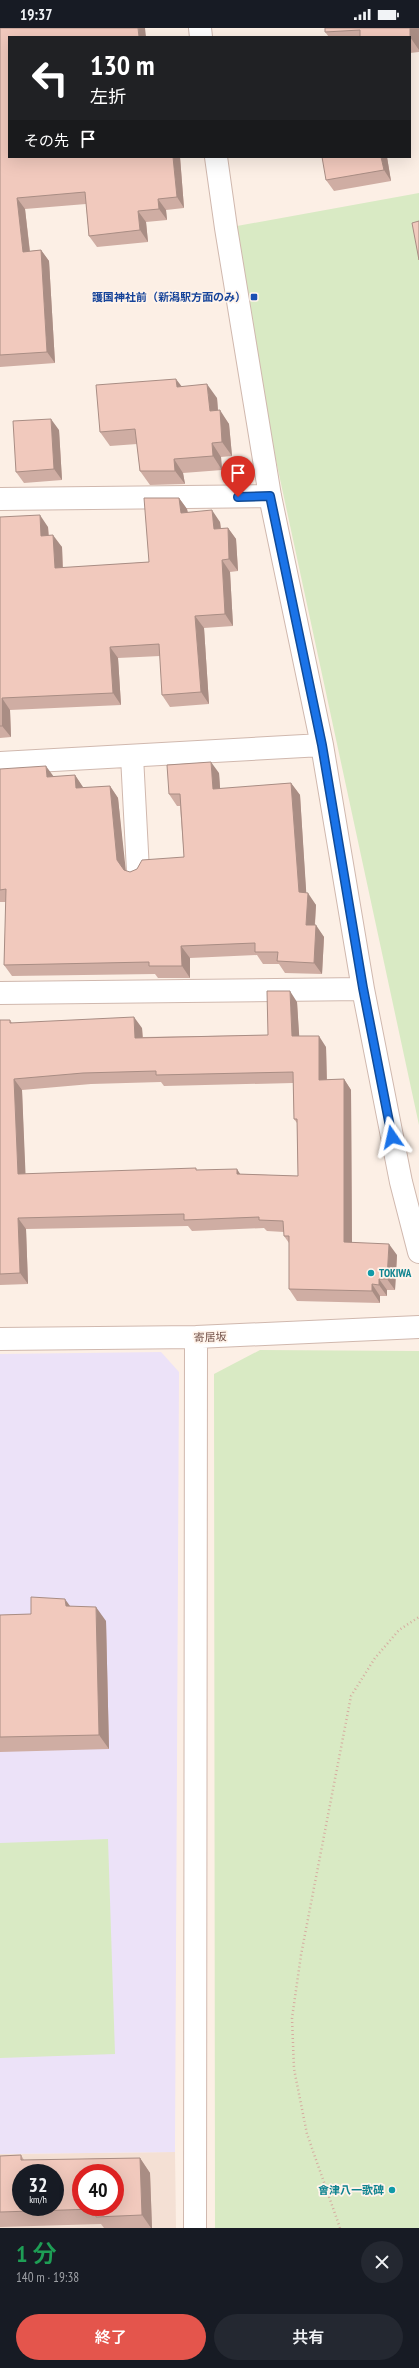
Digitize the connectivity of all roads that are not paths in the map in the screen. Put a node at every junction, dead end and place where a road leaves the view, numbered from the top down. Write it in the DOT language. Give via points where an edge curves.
graph roads {
  1 [pos="216,158"];
  2 [pos="270,496"];
  3 [pos="0,499"];
  4 [pos="322,745"];
  5 [pos="132,756"];
  6 [pos="0,763"];
  7 [pos="138,871"];
  8 [pos="363,988"];
  9 [pos="0,993"];
  10 [pos="419,1252"];
  11 [pos="419,1327"];
  12 [pos="196,1337"];
  13 [pos="0,1339"];
  14 [pos="195,2228"];
  1 -- 2 [label="street"];
  2 -- 3 [label="street"];
  2 -- 4 [label="street"];
  4 -- 5 [label="street"];
  4 -- 8 [label="street"];
  5 -- 6 [label="street"];
  5 -- 7 [label="street"];
  8 -- 9 [label="street"];
  8 -- 10 [label="street" via="401,1182"];
  11 -- 12 [label="street, 寄居坂"];
  12 -- 13 [label="street, 寄居坂"];
  12 -- 14 [label="street"];
}
